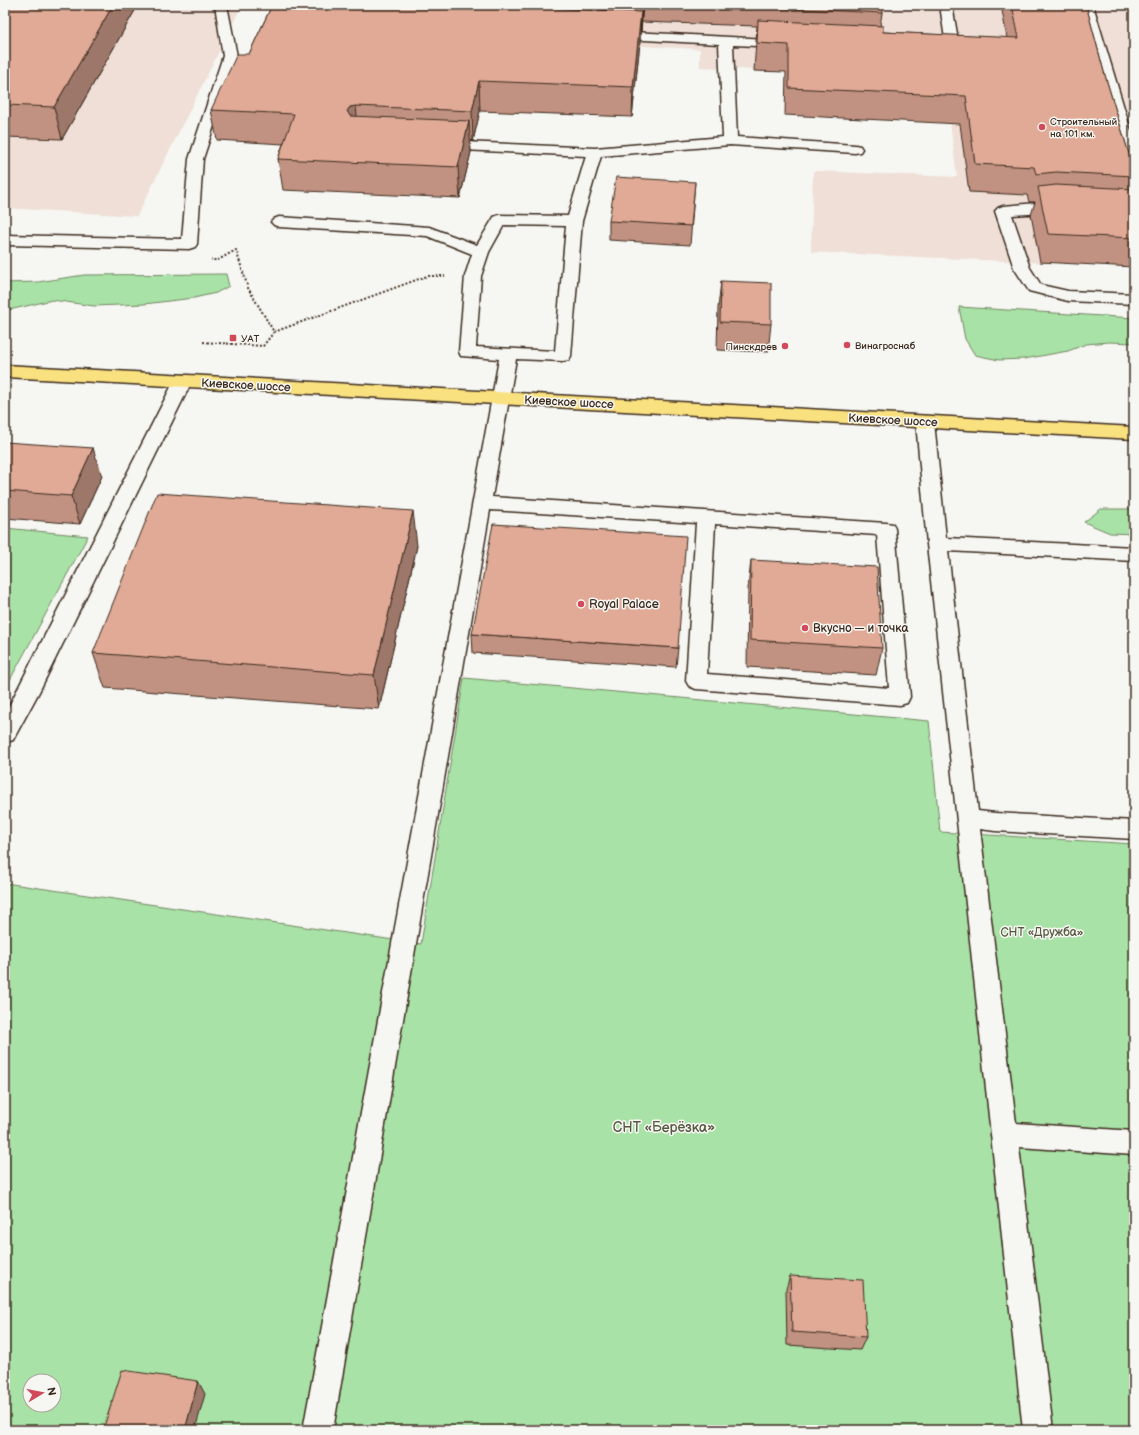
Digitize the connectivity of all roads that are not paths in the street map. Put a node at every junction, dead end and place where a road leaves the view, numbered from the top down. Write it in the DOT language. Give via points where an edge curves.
graph roads {
  1 [pos="221,5"];
  2 [pos="946,5"];
  3 [pos="1086,5"];
  4 [pos="600,35"];
  5 [pos="726,40"];
  6 [pos="796,44"];
  7 [pos="929,50"];
  8 [pos="730,141"];
  9 [pos="430,145"];
  10 [pos="855,149"];
  11 [pos="595,152"];
  12 [pos="1134,166"];
  13 [pos="1079,208"];
  14 [pos="574,221"];
  15 [pos="279,222"];
  16 [pos="5,240"];
  17 [pos="481,252"];
  18 [pos="1134,299"];
  19 [pos="508,354"];
  20 [pos="5,371"];
  21 [pos="183,381"];
  22 [pos="500,399"];
  23 [pos="925,422"];
  24 [pos="1134,433"];
  25 [pos="482,503"];
  26 [pos="706,519"];
  27 [pos="937,544"];
  28 [pos="1134,554"];
  29 [pos="5,734"];
  30 [pos="968,818"];
  31 [pos="1134,830"];
  32 [pos="1005,1134"];
  33 [pos="1134,1143"];
  34 [pos="318,1430"];
  35 [pos="1038,1430"];
  1 -- 16 [label="lane" via="230,56 196,159 189,244"];
  2 -- 7 [label="lane" via="953,51"];
  3 -- 12 [label="lane"];
  4 -- 5 [label="lane"];
  5 -- 6 [label="lane"];
  5 -- 8 [label="lane"];
  8 -- 10 [label="lane"];
  8 -- 11 [label="lane"];
  9 -- 11 [label="lane"];
  11 -- 14 [label="lane"];
  13 -- 18 [label="lane" via="1048,207 1003,211 1022,268 1035,288 1068,296"];
  14 -- 17 [label="lane" via="499,220"];
  14 -- 19 [label="lane" via="563,356"];
  15 -- 17 [label="lane" via="429,232"];
  17 -- 19 [label="lane" via="473,276 467,352"];
  19 -- 22 [label="lane"];
  20 -- 21 [label="highway, Киевское шоссе"];
  21 -- 22 [label="highway, Киевское шоссе"];
  21 -- 29 [label="street"];
  22 -- 23 [label="highway, Киевское шоссе"];
  22 -- 25 [label="lane"];
  23 -- 24 [label="highway, Киевское шоссе"];
  23 -- 27 [label="lane"];
  25 -- 26 [label="lane"];
  25 -- 34 [label="lane"];
  26 -- 26 [label="lane" via="696,680 900,698 886,529"];
  27 -- 28 [label="lane"];
  27 -- 30 [label="lane"];
  30 -- 31 [label="lane" via="995,822"];
  30 -- 32 [label="lane"];
  32 -- 33 [label="lane"];
  32 -- 35 [label="lane"];
}
